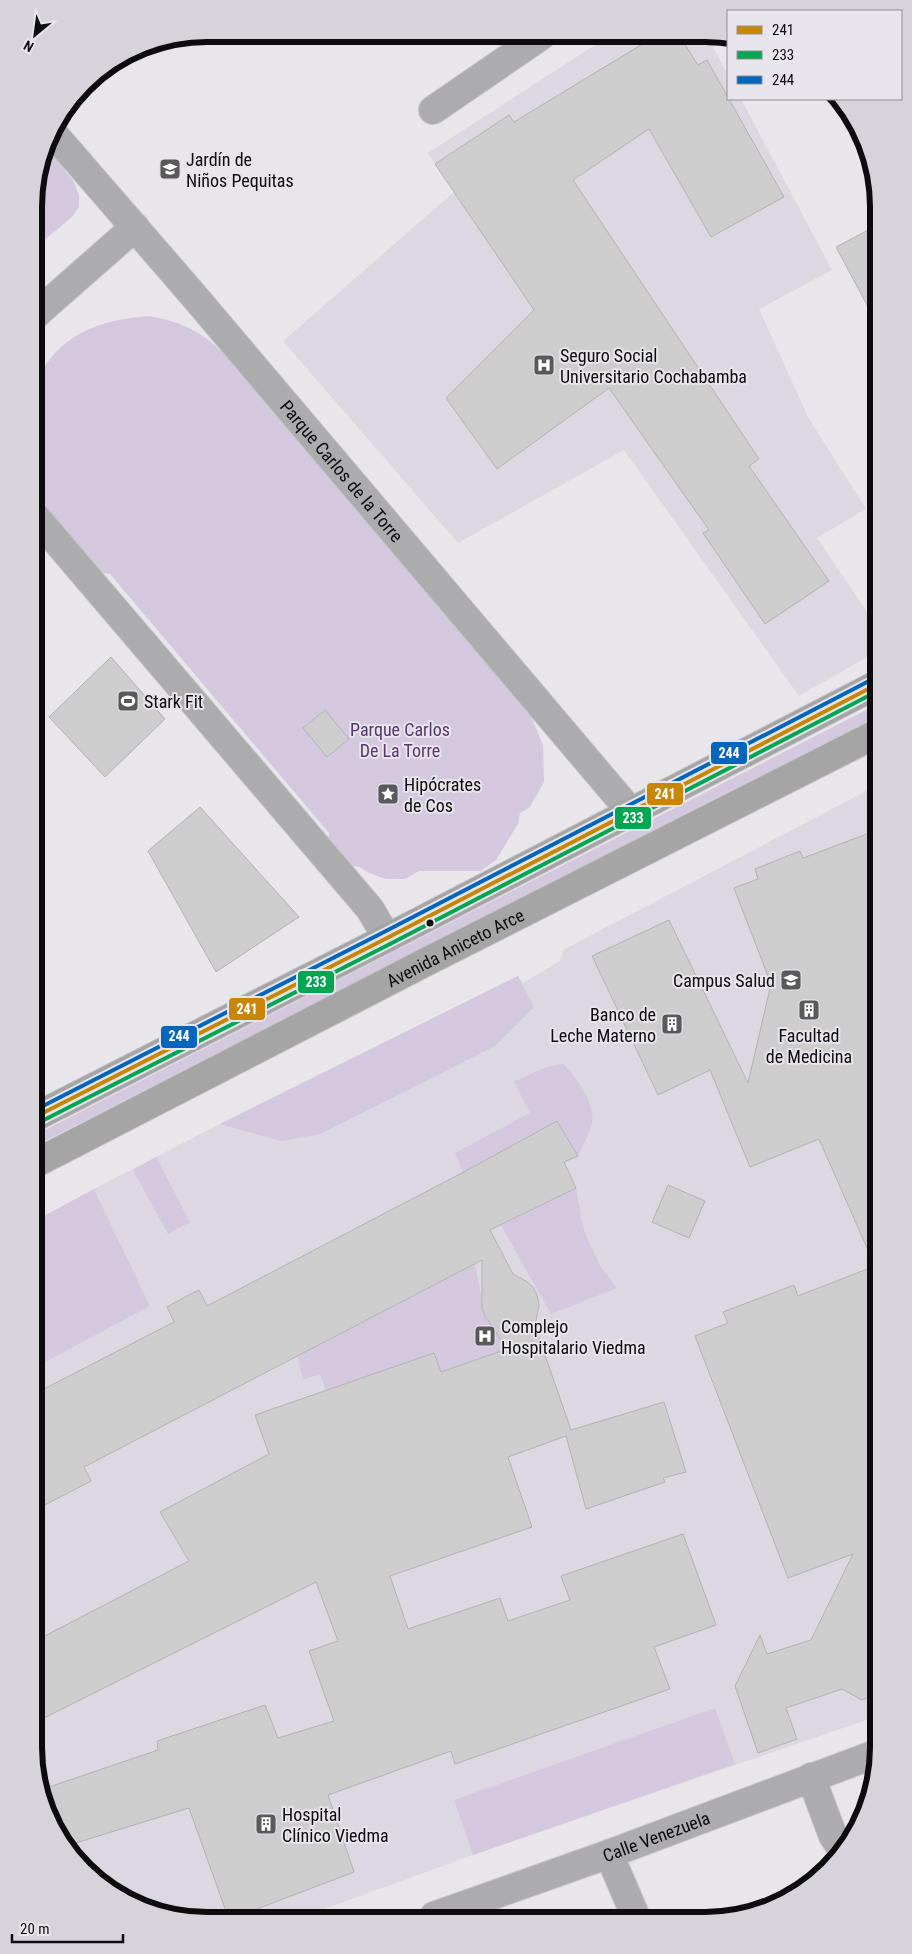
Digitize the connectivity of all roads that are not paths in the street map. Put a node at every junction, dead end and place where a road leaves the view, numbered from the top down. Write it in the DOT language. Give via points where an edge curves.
graph roads {
  1 [pos="532,42"];
  2 [pos="433,110"];
  3 [pos="58,139"];
  4 [pos="135,227"];
  5 [pos="43,308"];
  6 [pos="43,525"];
  7 [pos="870,688"];
  8 [pos="870,737"];
  9 [pos="631,812"];
  10 [pos="387,938"];
  11 [pos="42,1113"];
  12 [pos="42,1160"];
  13 [pos="869,1756"];
  14 [pos="811,1777"];
  15 [pos="837,1843"];
  16 [pos="609,1854"];
  17 [pos="445,1912"];
  18 [pos="634,1912"];
  1 -- 2 [label="street"];
  3 -- 4 [label="street, Parque Carlos de la Torre"];
  4 -- 5 [label="street"];
  4 -- 9 [label="street, Parque Carlos de la Torre"];
  6 -- 10 [label="street" via="370,909"];
  7 -- 9 [label="main road"];
  8 -- 12 [label="main road, Avenida Aniceto Arce"];
  9 -- 10 [label="main road"];
  10 -- 11 [label="main road"];
  13 -- 14 [label="street, Calle Venezuela"];
  14 -- 15 [label="street"];
  14 -- 16 [label="street, Calle Venezuela"];
  16 -- 17 [label="street, Calle Venezuela"];
  16 -- 18 [label="street"];
}
